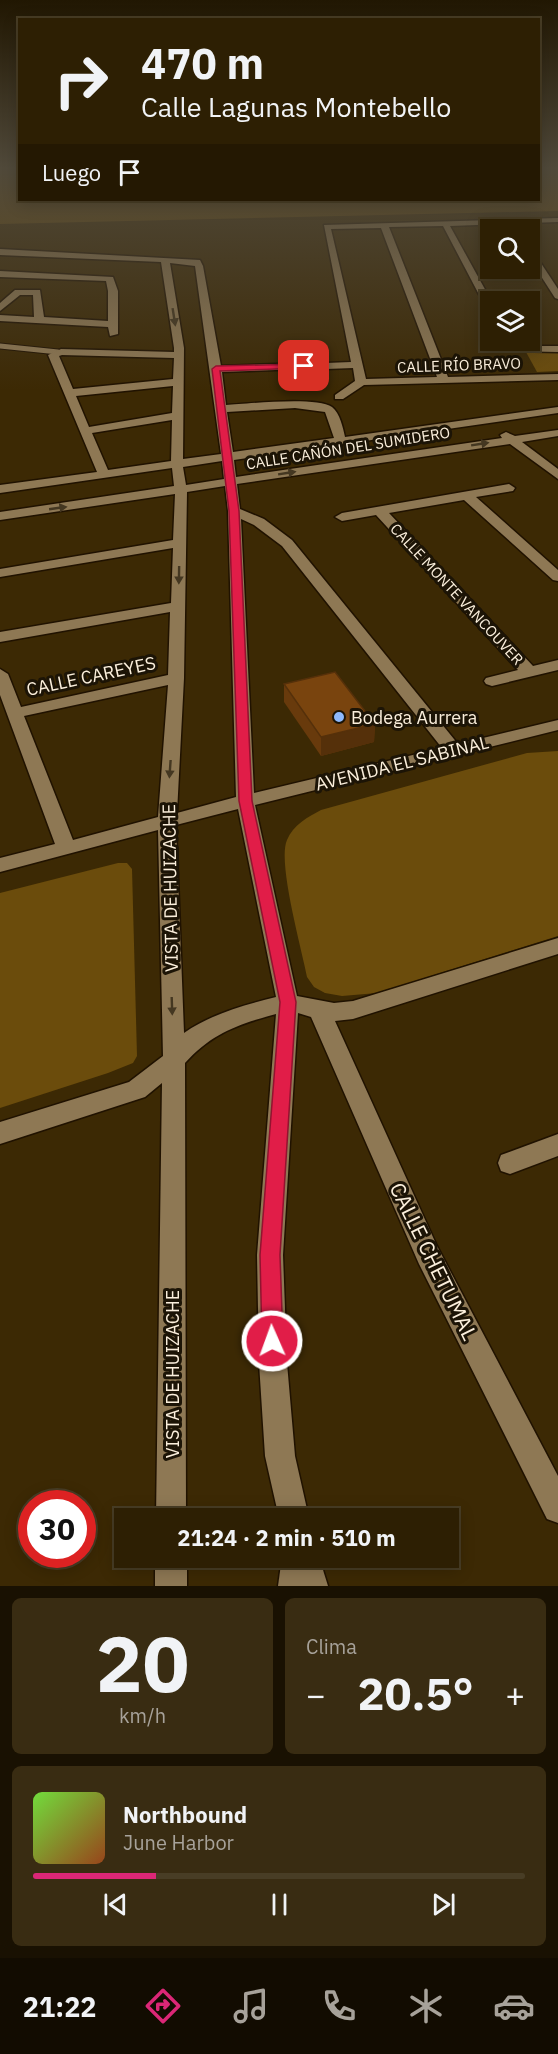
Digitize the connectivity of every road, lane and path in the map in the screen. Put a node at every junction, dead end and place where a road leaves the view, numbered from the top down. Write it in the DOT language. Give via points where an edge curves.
graph roads {
  1 [pos="330,242"];
  2 [pos="391,242"];
  3 [pos="455,242"];
  4 [pos="0,252"];
  5 [pos="165,260"];
  6 [pos="540,268"];
  7 [pos="0,274"];
  8 [pos="482,291"];
  9 [pos="558,296"];
  10 [pos="0,308"];
  11 [pos="0,318"];
  12 [pos="39,320"];
  13 [pos="0,346"];
  14 [pos="193,349"];
  15 [pos="558,349"];
  16 [pos="56,353"];
  17 [pos="519,359"];
  18 [pos="356,365"];
  19 [pos="304,366"];
  20 [pos="326,366"];
  21 [pos="216,369"];
  22 [pos="558,377"];
  23 [pos="444,381"];
  24 [pos="179,382"];
  25 [pos="361,382"];
  26 [pos="69,393"];
  27 [pos="339,397"];
  28 [pos="220,409"];
  29 [pos="558,410"];
  30 [pos="177,416"];
  31 [pos="489,420"];
  32 [pos="84,431"];
  33 [pos="558,432"];
  34 [pos="512,439"];
  35 [pos="341,441"];
  36 [pos="226,457"];
  37 [pos="177,464"];
  38 [pos="104,474"];
  39 [pos="558,475"];
  40 [pos="229,482"];
  41 [pos="509,488"];
  42 [pos="0,489"];
  43 [pos="181,490"];
  44 [pos="467,496"];
  45 [pos="234,511"];
  46 [pos="380,511"];
  47 [pos="0,516"];
  48 [pos="342,517"];
  49 [pos="179,543"];
  50 [pos="0,573"];
  51 [pos="558,577"];
  52 [pos="178,606"];
  53 [pos="0,637"];
  54 [pos="558,665"];
  55 [pos="529,672"];
  56 [pos="0,674"];
  57 [pos="176,678"];
  58 [pos="492,681"];
  59 [pos="14,713"];
  60 [pos="558,725"];
  61 [pos="454,751"];
  62 [pos="245,801"];
  63 [pos="167,821"];
  64 [pos="66,847"];
  65 [pos="0,865"];
  66 [pos="558,946"];
  67 [pos="288,1002"];
  68 [pos="320,1010"];
  69 [pos="174,1060"];
  70 [pos="0,1133"];
  71 [pos="558,1145"];
  72 [pos="510,1163"];
  73 [pos="171,1508"];
  74 [pos="292,1508"];
  75 [pos="558,1508"];
  76 [pos="171,1568"];
  77 [pos="296,1568"];
  78 [pos="306,1568"];
  79 [pos="171,1586"];
  80 [pos="294,1586"];
  81 [pos="312,1586"];
  1 -- 18 [label="street"];
  2 -- 23 [label="street"];
  3 -- 8 [label="street"];
  4 -- 5 [label="street"];
  5 -- 14 [label="street, VISTA DE HUIZACHE, one-way"];
  5 -- 14 [label="street, VISTA DE HUIZACHE" via="197,262"];
  6 -- 9 [label="street"];
  7 -- 12 [label="street" via="110,279 114,329"];
  10 -- 12 [label="street" via="16,293 36,291"];
  11 -- 12 [label="street"];
  13 -- 16 [label="lane"];
  14 -- 16 [label="street"];
  14 -- 21 [label="street, VISTA DE HUIZACHE"];
  14 -- 24 [label="street, VISTA DE HUIZACHE"];
  15 -- 17 [label="street"];
  16 -- 26 [label="street"];
  17 -- 22 [label="street, CALLE RÍO BRAVO"];
  17 -- 23 [label="street, CALLE RÍO BRAVO"];
  18 -- 20 [label="street"];
  18 -- 25 [label="street"];
  19 -- 21 [label="street"];
  21 -- 28 [label="street, VISTA DE HUIZACHE"];
  23 -- 25 [label="street, CALLE RÍO BRAVO"];
  24 -- 26 [label="street"];
  24 -- 30 [label="street, VISTA DE HUIZACHE"];
  25 -- 27 [label="street"];
  26 -- 32 [label="street"];
  28 -- 35 [label="street" via="315,405 327,409"];
  28 -- 36 [label="street, VISTA DE HUIZACHE"];
  29 -- 31 [label="street, CALLE CAÑÓN DEL SUMIDERO"];
  30 -- 32 [label="street"];
  30 -- 37 [label="street, VISTA DE HUIZACHE"];
  31 -- 34 [label="street"];
  31 -- 35 [label="street, CALLE CAÑÓN DEL SUMIDERO"];
  32 -- 38 [label="street"];
  33 -- 34 [label="street, CALLE CAÑÓN DEL SUMIDERO"];
  34 -- 39 [label="street"];
  40 -- 34 [label="street, CALLE CAÑÓN DEL SUMIDERO, one-way"];
  35 -- 36 [label="street, CALLE CAÑÓN DEL SUMIDERO"];
  36 -- 37 [label="street, CALLE CAÑÓN DEL SUMIDERO"];
  36 -- 40 [label="street, VISTA DE HUIZACHE"];
  37 -- 38 [label="street, CALLE CAÑÓN DEL SUMIDERO"];
  37 -- 43 [label="street, VISTA DE HUIZACHE"];
  38 -- 42 [label="street, CALLE CAÑÓN DEL SUMIDERO"];
  40 -- 43 [label="street, CALLE CAÑÓN DEL SUMIDERO"];
  40 -- 45 [label="street, VISTA DE HUIZACHE"];
  41 -- 44 [label="street, CALLE MONTE VANCOUVER"];
  47 -- 43 [label="street, CALLE CAÑÓN DEL SUMIDERO, one-way"];
  43 -- 49 [label="street, VISTA DE HUIZACHE"];
  44 -- 46 [label="street, CALLE MONTE VANCOUVER"];
  44 -- 51 [label="street"];
  45 -- 61 [label="street" via="259,522 287,543"];
  45 -- 62 [label="street, VISTA DE HUIZACHE"];
  46 -- 48 [label="street"];
  46 -- 55 [label="street, CALLE MONTE VANCOUVER"];
  49 -- 50 [label="street"];
  49 -- 52 [label="street, VISTA DE HUIZACHE, one-way"];
  52 -- 53 [label="street"];
  52 -- 57 [label="street, VISTA DE HUIZACHE"];
  54 -- 55 [label="street"];
  55 -- 58 [label="street"];
  56 -- 59 [label="street"];
  57 -- 59 [label="street, CALLE CAREYES"];
  57 -- 63 [label="street, VISTA DE HUIZACHE, one-way"];
  59 -- 64 [label="street"];
  60 -- 61 [label="street, AVENIDA EL SABINAL"];
  61 -- 62 [label="street, AVENIDA EL SABINAL"];
  62 -- 63 [label="street"];
  62 -- 67 [label="street, VISTA DE HUIZACHE"];
  63 -- 64 [label="street"];
  63 -- 69 [label="street, VISTA DE HUIZACHE, one-way"];
  64 -- 65 [label="street"];
  66 -- 68 [label="street" via="353,1010"];
  67 -- 68 [label="street"];
  67 -- 69 [label="street" via="207,1029"];
  67 -- 74 [label="street, VISTA DE HUIZACHE" via="270,1255 280,1456"];
  68 -- 75 [label="street, CALLE CHETUMAL" via="428,1255"];
  69 -- 70 [label="street" via="137,1090"];
  69 -- 73 [label="street, VISTA DE HUIZACHE"];
  71 -- 72 [label="street"];
  76 -- 79 [label="street"];
  77 -- 80 [label="street"];
  78 -- 81 [label="street"];
}
